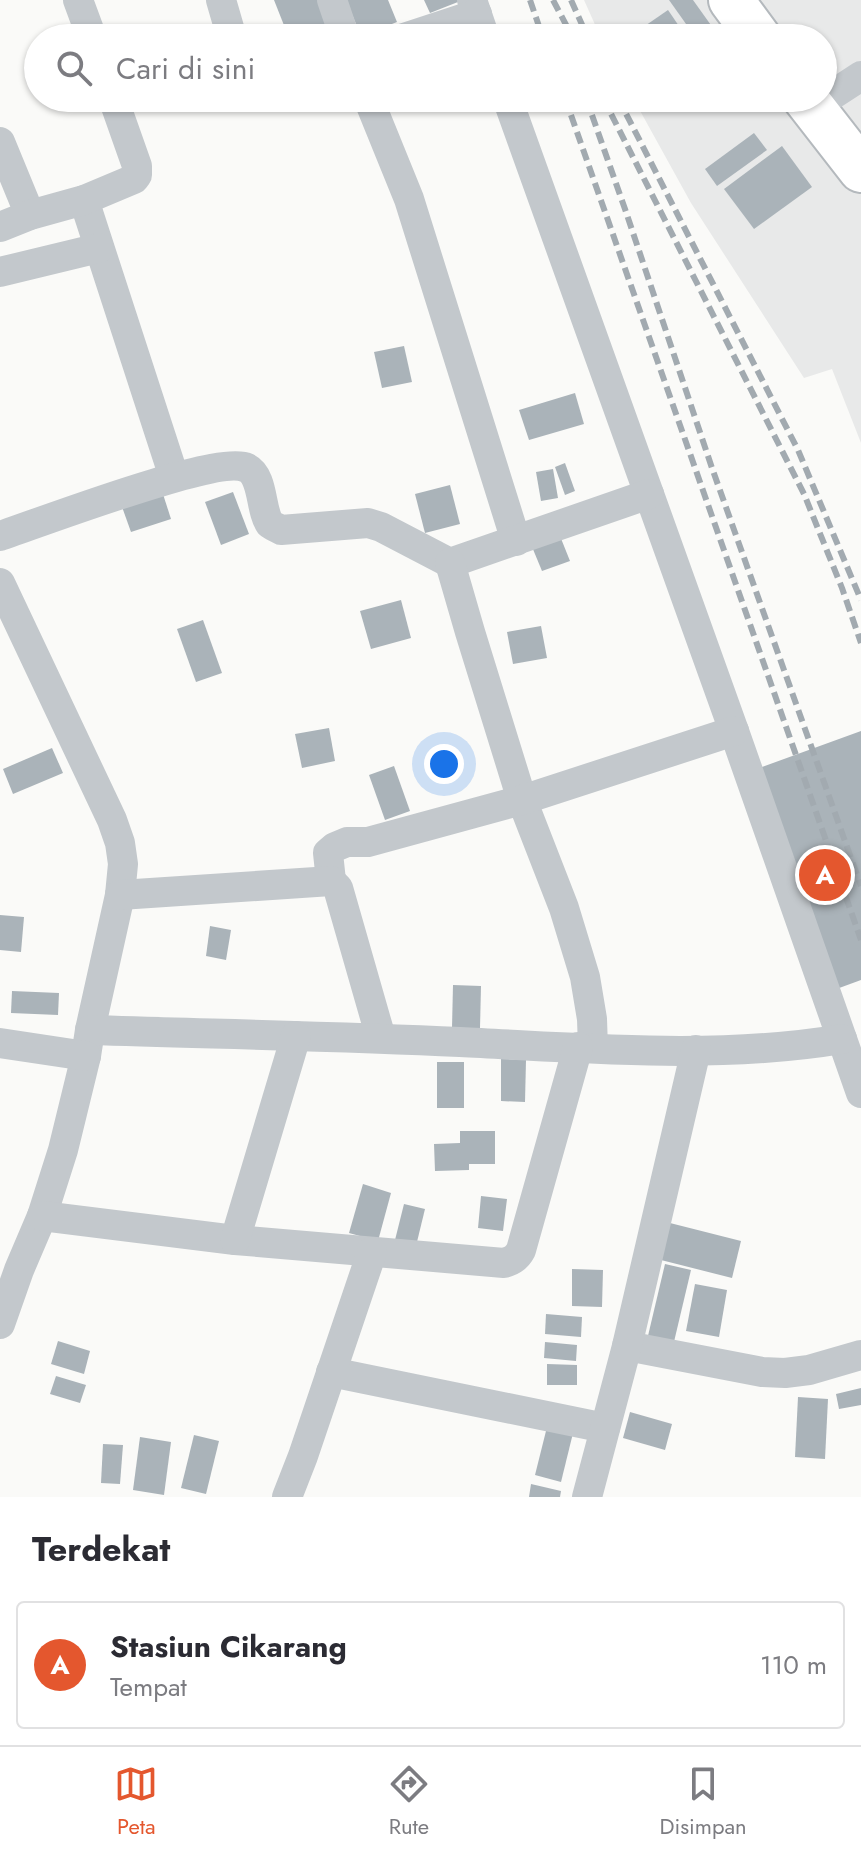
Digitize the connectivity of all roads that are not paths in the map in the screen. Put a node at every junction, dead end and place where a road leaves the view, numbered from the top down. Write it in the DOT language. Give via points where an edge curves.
graph roads {
  1 [pos="78,0"];
  2 [pos="221,0"];
  3 [pos="332,0"];
  4 [pos="731,0"];
  5 [pos="478,17"];
  6 [pos="87,24"];
  7 [pos="228,24"];
  8 [pos="340,24"];
  9 [pos="453,24"];
  10 [pos="749,24"];
  11 [pos="861,76"];
  12 [pos="837,88"];
  13 [pos="118,112"];
  14 [pos="374,112"];
  15 [pos="512,112"];
  16 [pos="815,112"];
  17 [pos="0,142"];
  18 [pos="861,170"];
  19 [pos="84,200"];
  20 [pos="30,215"];
  21 [pos="0,227"];
  22 [pos="99,248"];
  23 [pos="0,272"];
  24 [pos="174,477"];
  25 [pos="649,494"];
  26 [pos="0,536"];
  27 [pos="516,541"];
  28 [pos="450,563"];
  29 [pos="0,583"];
  30 [pos="9,628"];
  31 [pos="734,731"];
  32 [pos="522,800"];
  33 [pos="331,881"];
  34 [pos="120,895"];
  35 [pos="296,1036"];
  36 [pos="381,1038"];
  37 [pos="842,1039"];
  38 [pos="0,1043"];
  39 [pos="88,1043"];
  40 [pos="585,1048"];
  41 [pos="696,1050"];
  42 [pos="861,1093"];
  43 [pos="42,1216"];
  44 [pos="235,1240"];
  45 [pos="372,1252"];
  46 [pos="0,1324"];
  47 [pos="627,1346"];
  48 [pos="861,1355"];
  49 [pos="331,1372"];
  50 [pos="605,1428"];
  51 [pos="287,1497"];
  52 [pos="587,1497"];
  1 -- 6 [label="street"];
  2 -- 7 [label="street"];
  3 -- 8 [label="street"];
  4 -- 10 [label="highway"];
  5 -- 9 [label="street"];
  11 -- 12 [label="street"];
  13 -- 19 [label="street" via="137,175"];
  14 -- 27 [label="street" via="409,199"];
  15 -- 25 [label="street"];
  16 -- 18 [label="highway"];
  17 -- 20 [label="street"];
  19 -- 20 [label="street"];
  19 -- 22 [label="street"];
  20 -- 21 [label="street"];
  22 -- 23 [label="street"];
  22 -- 24 [label="street"];
  24 -- 26 [label="street"];
  24 -- 28 [label="street" via="244,466 257,481 269,523 281,530 368,523"];
  25 -- 27 [label="street"];
  25 -- 31 [label="street"];
  27 -- 28 [label="street"];
  28 -- 32 [label="street"];
  29 -- 30 [label="street"];
  30 -- 34 [label="street" via="112,820 123,864"];
  31 -- 32 [label="street"];
  31 -- 37 [label="street"];
  32 -- 33 [label="street" via="368,842 340,844 328,853"];
  32 -- 40 [label="street" via="585,977 592,1019"];
  33 -- 34 [label="street"];
  33 -- 36 [label="street" via="338,888"];
  34 -- 39 [label="street"];
  35 -- 36 [label="street"];
  35 -- 39 [label="street"];
  35 -- 44 [label="street"];
  36 -- 40 [label="street"];
  37 -- 41 [label="street"];
  37 -- 42 [label="street"];
  38 -- 39 [label="street"];
  39 -- 43 [label="street"];
  40 -- 41 [label="street"];
  40 -- 45 [label="street" via="517,1256 504,1263"];
  41 -- 47 [label="street"];
  43 -- 44 [label="street"];
  43 -- 46 [label="street"];
  44 -- 45 [label="street"];
  45 -- 49 [label="street"];
  47 -- 48 [label="street" via="785,1373"];
  47 -- 50 [label="street"];
  49 -- 50 [label="street"];
  49 -- 51 [label="street"];
  50 -- 52 [label="street"];
}
